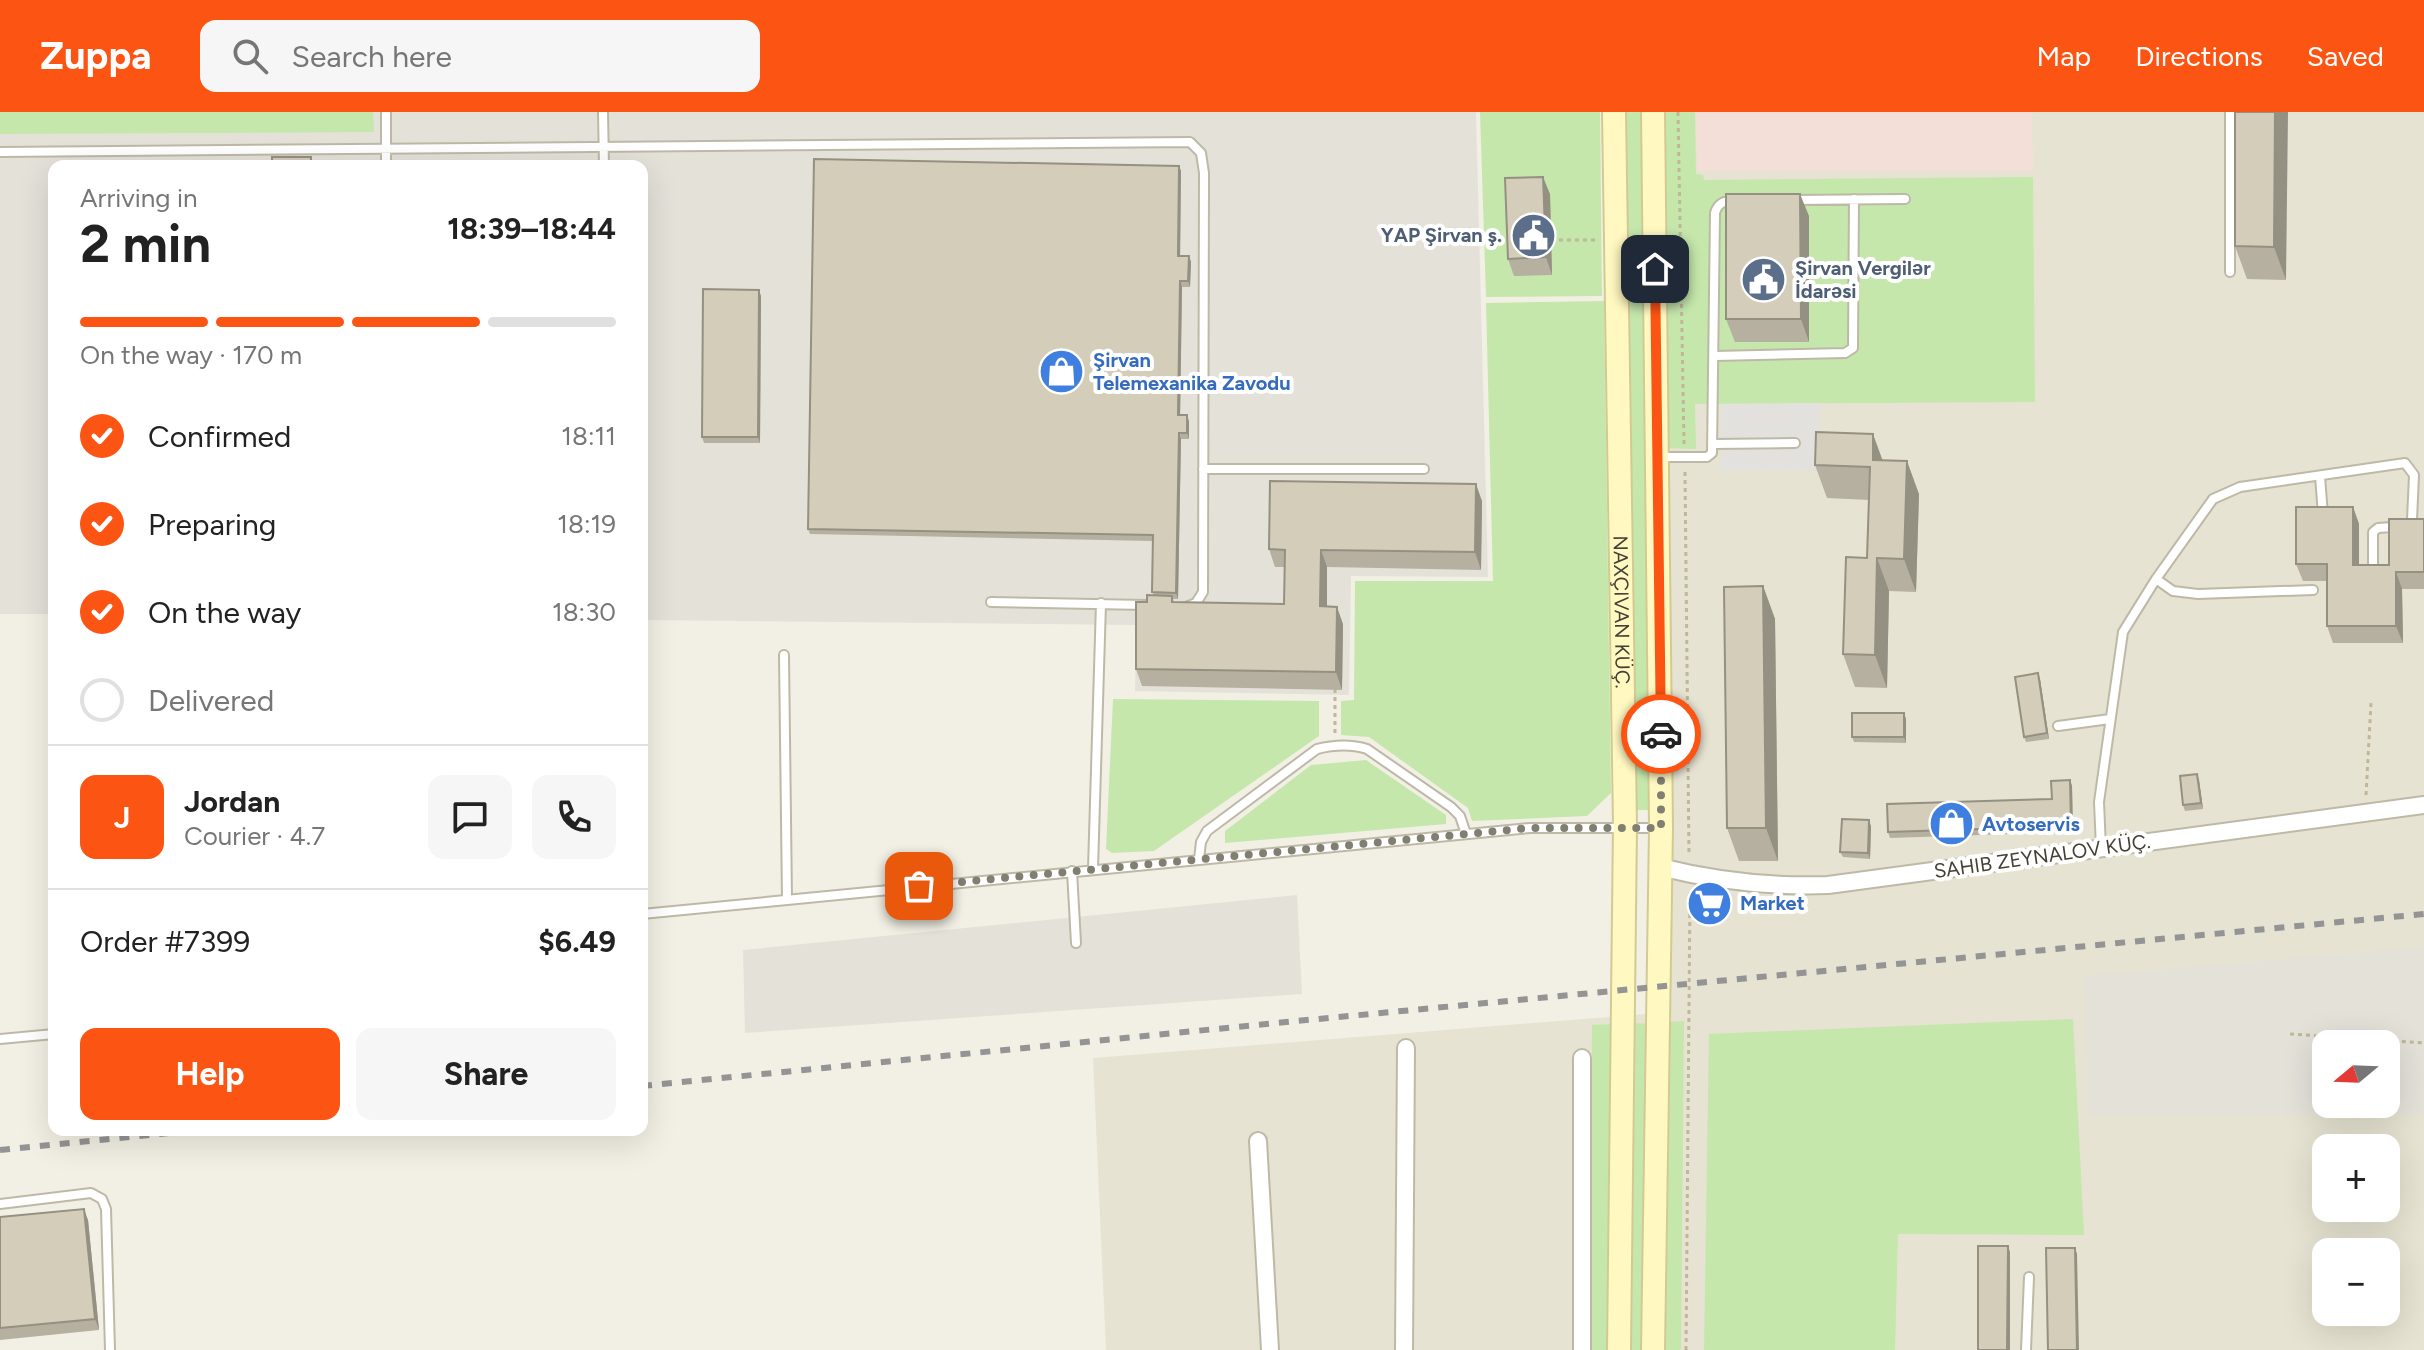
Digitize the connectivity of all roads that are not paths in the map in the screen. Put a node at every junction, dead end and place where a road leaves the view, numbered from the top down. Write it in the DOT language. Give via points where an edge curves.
graph roads {
  1 [pos="386,112"];
  2 [pos="603,112"];
  3 [pos="1614,112"];
  4 [pos="1653,112"];
  5 [pos="2230,112"];
  6 [pos="603,148"];
  7 [pos="387,149"];
  8 [pos="0,152"];
  9 [pos="386,160"];
  10 [pos="604,160"];
  11 [pos="1854,199"];
  12 [pos="1905,199"];
  13 [pos="1748,200"];
  14 [pos="1779,200"];
  15 [pos="2230,272"];
  16 [pos="1715,356"];
  17 [pos="1795,443"];
  18 [pos="1714,444"];
  19 [pos="1658,457"];
  20 [pos="1203,469"];
  21 [pos="1424,469"];
  22 [pos="2320,476"];
  23 [pos="2323,516"];
  24 [pos="2373,576"];
  25 [pos="2156,579"];
  26 [pos="2313,590"];
  27 [pos="991,602"];
  28 [pos="1101,603"];
  29 [pos="1160,605"];
  30 [pos="1174,605"];
  31 [pos="784,655"];
  32 [pos="2110,719"];
  33 [pos="2058,726"];
  34 [pos="2424,805"];
  35 [pos="1625,826"];
  36 [pos="1661,828"];
  37 [pos="1466,834"];
  38 [pos="2101,849"];
  39 [pos="1199,859"];
  40 [pos="1660,867"];
  41 [pos="1093,869"];
  42 [pos="1072,871"];
  43 [pos="787,900"];
  44 [pos="648,913"];
  45 [pos="1076,943"];
  46 [pos="48,1035"];
  47 [pos="0,1039"];
  48 [pos="1406,1048"];
  49 [pos="1582,1058"];
  50 [pos="1258,1141"];
  51 [pos="0,1204"];
  52 [pos="2029,1277"];
  53 [pos="110,1350"];
  54 [pos="1270,1350"];
  55 [pos="1404,1350"];
  56 [pos="1582,1350"];
  57 [pos="1619,1350"];
  58 [pos="1653,1350"];
  59 [pos="2026,1350"];
  1 -- 7 [label="lane"];
  2 -- 6 [label="lane"];
  3 -- 35 [label="main road"];
  4 -- 19 [label="main road"];
  5 -- 15 [label="lane"];
  6 -- 7 [label="lane"];
  6 -- 10 [label="lane"];
  6 -- 20 [label="lane" via="1190,142 1201,153 1204,173"];
  7 -- 8 [label="lane"];
  7 -- 9 [label="lane"];
  11 -- 12 [label="lane"];
  11 -- 14 [label="lane"];
  11 -- 16 [label="lane" via="1853,348 1845,353"];
  13 -- 16 [label="lane" via="1723,202 1715,213"];
  16 -- 18 [label="lane"];
  17 -- 18 [label="lane"];
  18 -- 19 [label="lane" via="1707,457"];
  19 -- 36 [label="main road"];
  20 -- 21 [label="lane"];
  20 -- 30 [label="lane" via="1203,592 1196,603"];
  22 -- 23 [label="lane"];
  22 -- 24 [label="lane" via="2405,463 2414,475 2412,520 2407,526 2373,532"];
  22 -- 25 [label="lane" via="2240,487 2213,499"];
  25 -- 26 [label="lane" via="2173,591 2198,594"];
  25 -- 32 [label="lane" via="2123,632"];
  27 -- 28 [label="lane"];
  28 -- 29 [label="lane"];
  28 -- 41 [label="lane"];
  31 -- 43 [label="lane"];
  32 -- 33 [label="lane"];
  32 -- 38 [label="lane" via="2099,802"];
  34 -- 38 [label="street, SAHIB ZEYNALOV KÜÇ."];
  35 -- 36 [label="lane"];
  35 -- 37 [label="lane"];
  35 -- 57 [label="main road"];
  36 -- 40 [label="main road"];
  37 -- 39 [label="lane"];
  37 -- 39 [label="lane" via="1451,807 1367,749 1335,746 1317,749 1207,831"];
  38 -- 40 [label="street, SAHIB ZEYNALOV KÜÇ." via="1828,885 1763,884"];
  39 -- 41 [label="lane"];
  40 -- 58 [label="main road"];
  41 -- 42 [label="lane"];
  42 -- 43 [label="lane"];
  42 -- 45 [label="lane"];
  43 -- 44 [label="lane"];
  46 -- 47 [label="lane"];
  48 -- 55 [label="street"];
  49 -- 56 [label="street"];
  50 -- 54 [label="street"];
  51 -- 53 [label="lane" via="91,1193 102,1199"];
  52 -- 59 [label="lane"];
}
